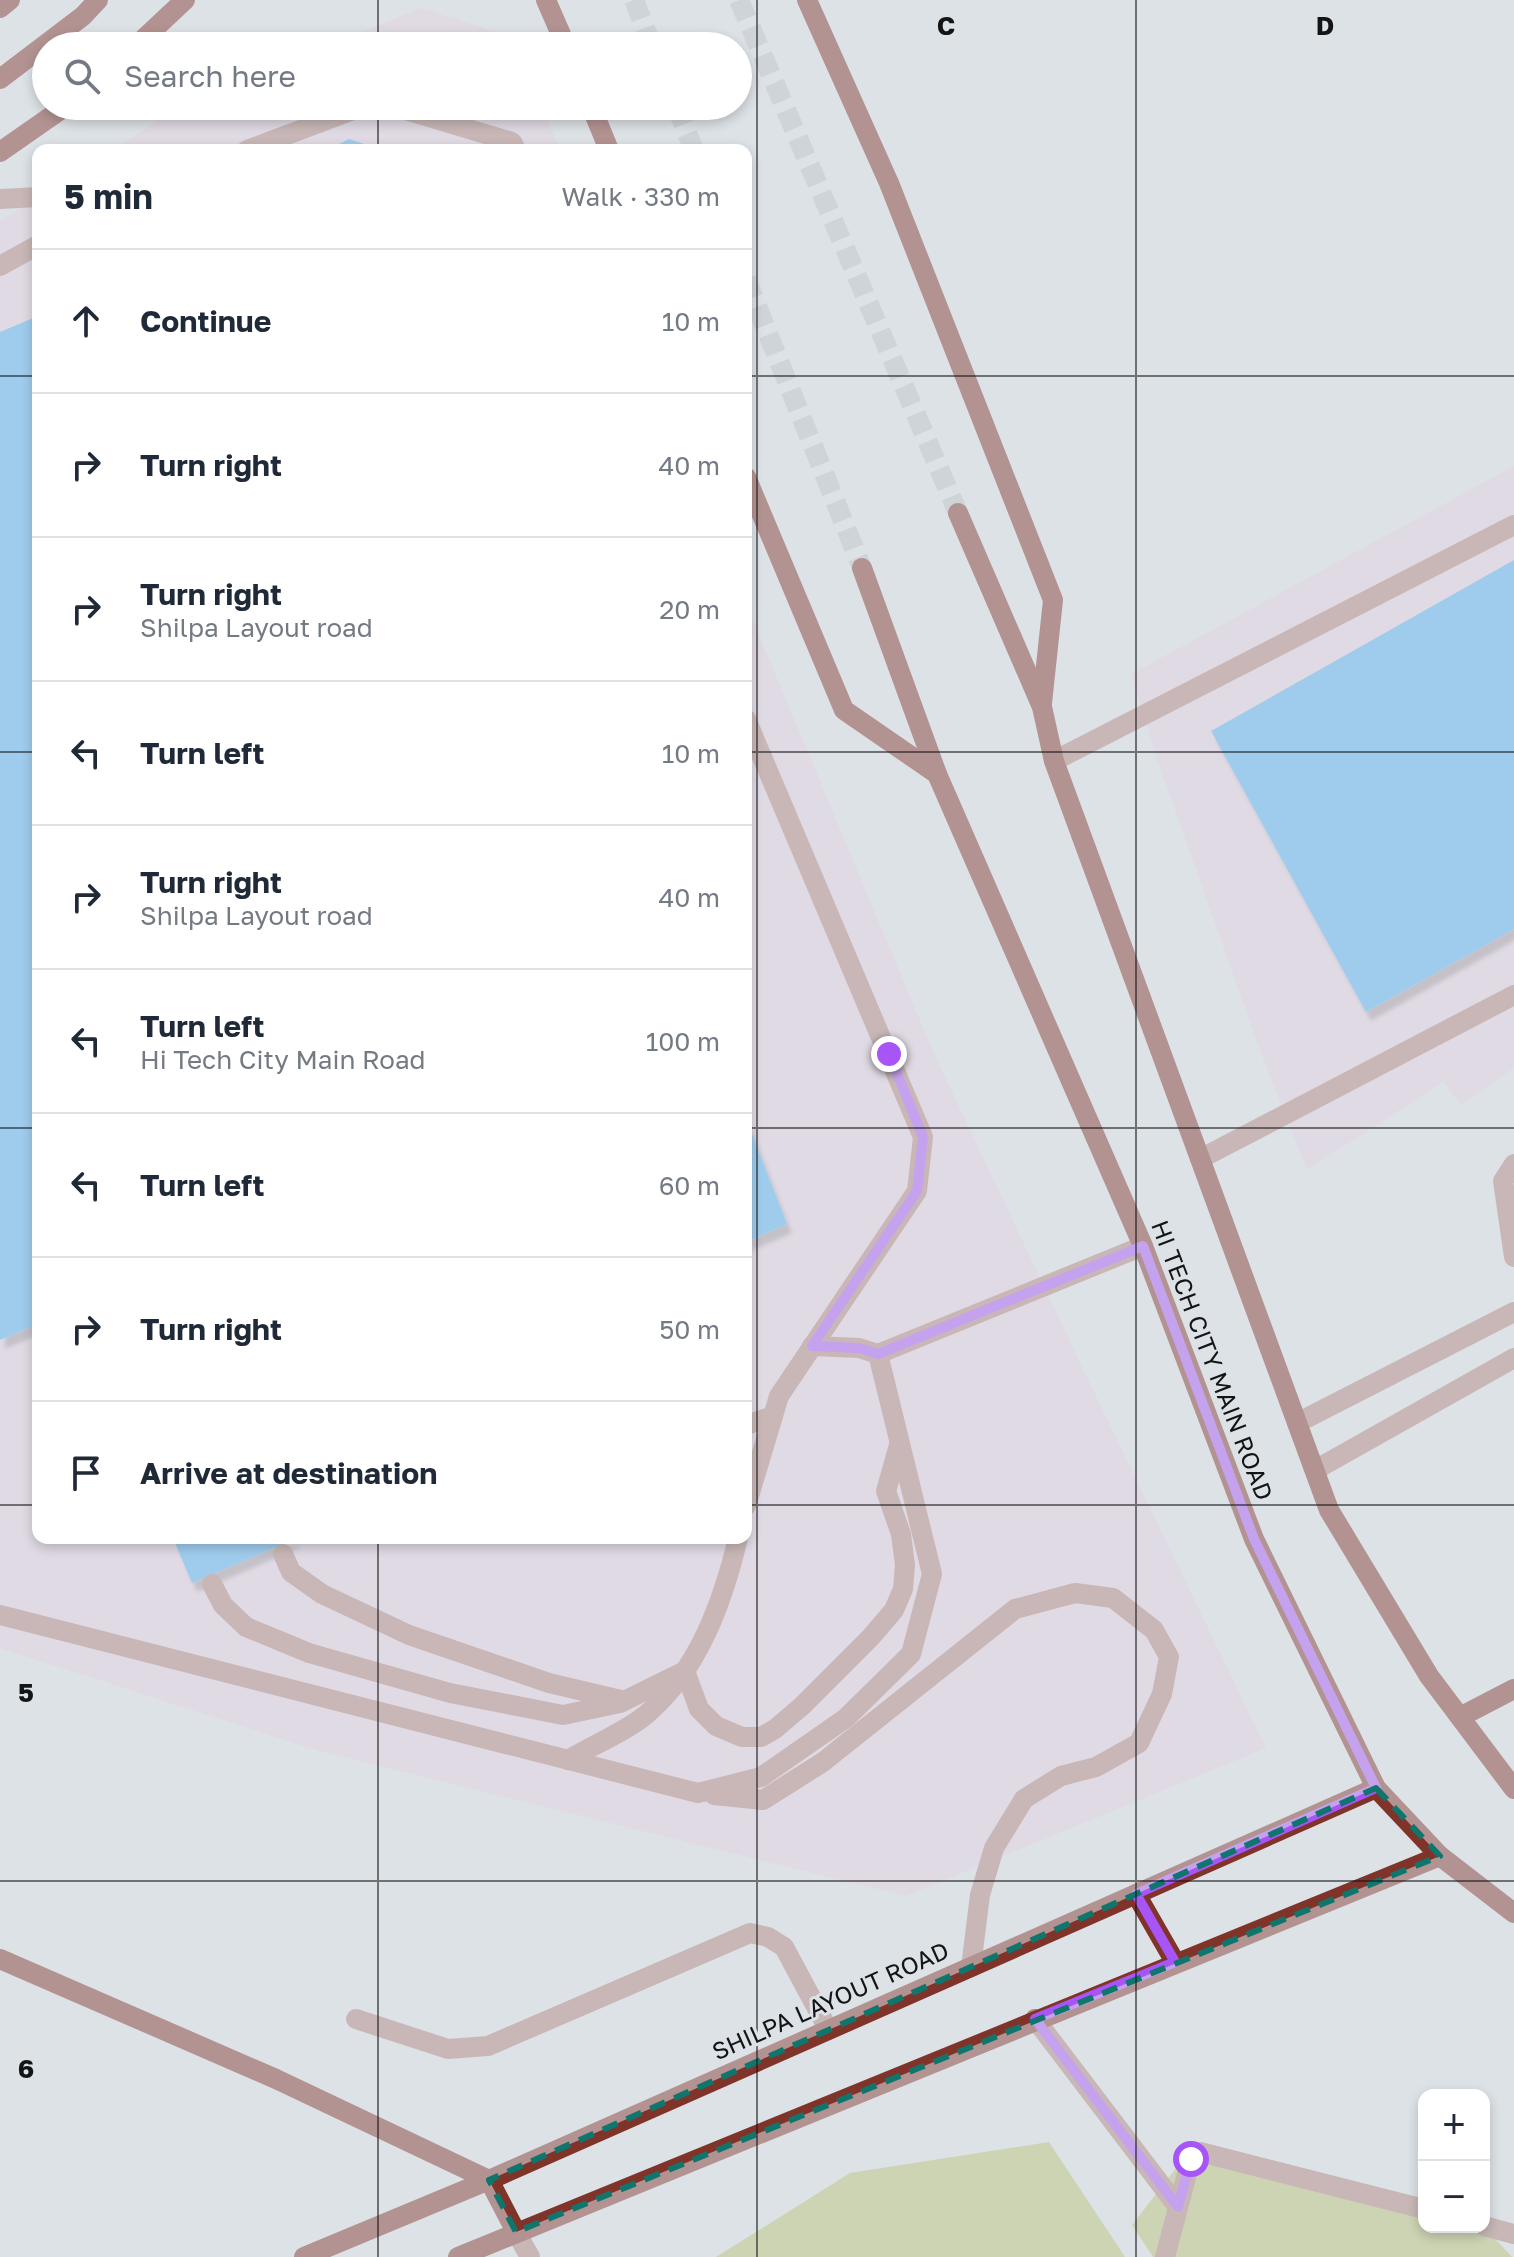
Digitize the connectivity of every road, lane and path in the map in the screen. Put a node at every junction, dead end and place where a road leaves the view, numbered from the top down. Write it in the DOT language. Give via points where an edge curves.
graph roads {
  1 [pos="10,0"];
  2 [pos="98,0"];
  3 [pos="185,0"];
  4 [pos="546,0"];
  5 [pos="807,0"];
  6 [pos="0,8"];
  7 [pos="62,32"];
  8 [pos="151,32"];
  9 [pos="560,32"];
  10 [pos="32,55"];
  11 [pos="0,79"];
  12 [pos="46,120"];
  13 [pos="327,120"];
  14 [pos="439,120"];
  15 [pos="597,120"];
  16 [pos="263,144"];
  17 [pos="513,144"];
  18 [pos="607,144"];
  19 [pos="0,152"];
  20 [pos="32,197"];
  21 [pos="0,199"];
  22 [pos="32,248"];
  23 [pos="0,266"];
  24 [pos="752,491"];
  25 [pos="958,513"];
  26 [pos="1514,525"];
  27 [pos="862,568"];
  28 [pos="1042,707"];
  29 [pos="752,733"];
  30 [pos="1054,761"];
  31 [pos="937,774"];
  32 [pos="1514,995"];
  33 [pos="1200,1159"];
  34 [pos="1514,1164"];
  35 [pos="1143,1246"];
  36 [pos="1514,1257"];
  37 [pos="1514,1312"];
  38 [pos="812,1346"];
  39 [pos="878,1354"];
  40 [pos="1514,1358"];
  41 [pos="773,1416"];
  42 [pos="752,1423"];
  43 [pos="1297,1423"];
  44 [pos="900,1441"];
  45 [pos="1315,1470"];
  46 [pos="752,1486"];
  47 [pos="737,1544"];
  48 [pos="283,1554"];
  49 [pos="212,1584"];
  50 [pos="0,1615"];
  51 [pos="685,1671"];
  52 [pos="1514,1689"];
  53 [pos="625,1701"];
  54 [pos="1460,1717"];
  55 [pos="568,1760"];
  56 [pos="1376,1788"];
  57 [pos="1514,1789"];
  58 [pos="698,1793"];
  59 [pos="1440,1856"];
  60 [pos="1136,1894"];
  61 [pos="1514,1913"];
  62 [pos="0,1959"];
  63 [pos="1175,1962"];
  64 [pos="971,1967"];
  65 [pos="356,2019"];
  66 [pos="1035,2019"];
  67 [pos="828,2029"];
  68 [pos="489,2180"];
  69 [pos="1178,2207"];
  70 [pos="1418,2207"];
  71 [pos="1490,2228"];
  72 [pos="516,2232"];
  73 [pos="1514,2234"];
  74 [pos="304,2257"];
  75 [pos="458,2257"];
  76 [pos="530,2257"];
  77 [pos="1165,2257"];
  1 -- 6 [label="main road"];
  2 -- 7 [label="main road"];
  3 -- 8 [label="main road"];
  4 -- 9 [label="main road"];
  5 -- 28 [label="main road" via="889,183 1053,600"];
  10 -- 11 [label="main road"];
  12 -- 19 [label="main road"];
  13 -- 16 [label="street"];
  14 -- 17 [label="street"];
  15 -- 18 [label="main road"];
  20 -- 21 [label="street"];
  22 -- 23 [label="street"];
  24 -- 31 [label="main road" via="844,710"];
  25 -- 28 [label="main road"];
  26 -- 30 [label="street"];
  27 -- 31 [label="main road, HI TECH CITY MAIN ROAD"];
  28 -- 30 [label="main road"];
  29 -- 38 [label="street" via="923,1137 917,1191"];
  30 -- 33 [label="main road"];
  31 -- 35 [label="main road, HI TECH CITY MAIN ROAD"];
  32 -- 33 [label="street"];
  33 -- 43 [label="main road"];
  34 -- 36 [label="street" via="1503,1181"];
  35 -- 39 [label="street"];
  35 -- 56 [label="main road, HI TECH CITY MAIN ROAD" via="1254,1539"];
  37 -- 43 [label="street"];
  38 -- 39 [label="street"];
  38 -- 41 [label="street" via="779,1396"];
  39 -- 44 [label="street"];
  40 -- 45 [label="street"];
  41 -- 42 [label="street"];
  41 -- 46 [label="street"];
  43 -- 45 [label="main road"];
  44 -- 51 [label="street" via="886,1491 901,1534 903,1589 894,1610 871,1637 802,1706 761,1737 742,1737 716,1726 699,1709"];
  44 -- 58 [label="street" via="932,1574 911,1654 846,1718 761,1777"];
  45 -- 54 [label="main road" via="1329,1510 1429,1676"];
  47 -- 51 [label="street" via="726,1589"];
  48 -- 53 [label="street" via="291,1572 322,1594 409,1635 549,1683"];
  49 -- 53 [label="street" via="223,1605 246,1627 309,1653 450,1693 563,1715"];
  50 -- 55 [label="street"];
  51 -- 53 [label="street"];
  51 -- 55 [label="street" via="648,1713"];
  52 -- 54 [label="main road"];
  54 -- 57 [label="main road"];
  55 -- 58 [label="street"];
  56 -- 59 [label="main road, HI TECH CITY MAIN ROAD"];
  56 -- 60 [label="main road, SHILPA LAYOUT ROAD"];
  58 -- 64 [label="street" via="763,1800 823,1762 1015,1609 1075,1593 1113,1598 1154,1630 1169,1657 1162,1694 1139,1743 1096,1767 1061,1776 1024,1799 994,1848 980,1895"];
  59 -- 61 [label="main road, HI TECH CITY MAIN ROAD"];
  59 -- 63 [label="main road"];
  60 -- 63 [label="main road"];
  60 -- 64 [label="main road, SHILPA LAYOUT ROAD"];
  62 -- 68 [label="main road" via="276,2079"];
  63 -- 66 [label="main road"];
  64 -- 67 [label="main road, SHILPA LAYOUT ROAD"];
  65 -- 67 [label="street" via="448,2049 488,2046 750,1933 784,1947"];
  66 -- 69 [label="street"];
  66 -- 72 [label="main road"];
  67 -- 68 [label="main road, SHILPA LAYOUT ROAD"];
  68 -- 72 [label="main road"];
  68 -- 74 [label="main road, SHILPA LAYOUT ROAD"];
  69 -- 70 [label="street" via="1194,2153 1207,2151"];
  69 -- 77 [label="street"];
  71 -- 73 [label="street"];
  72 -- 75 [label="main road"];
  72 -- 76 [label="street"];
}
